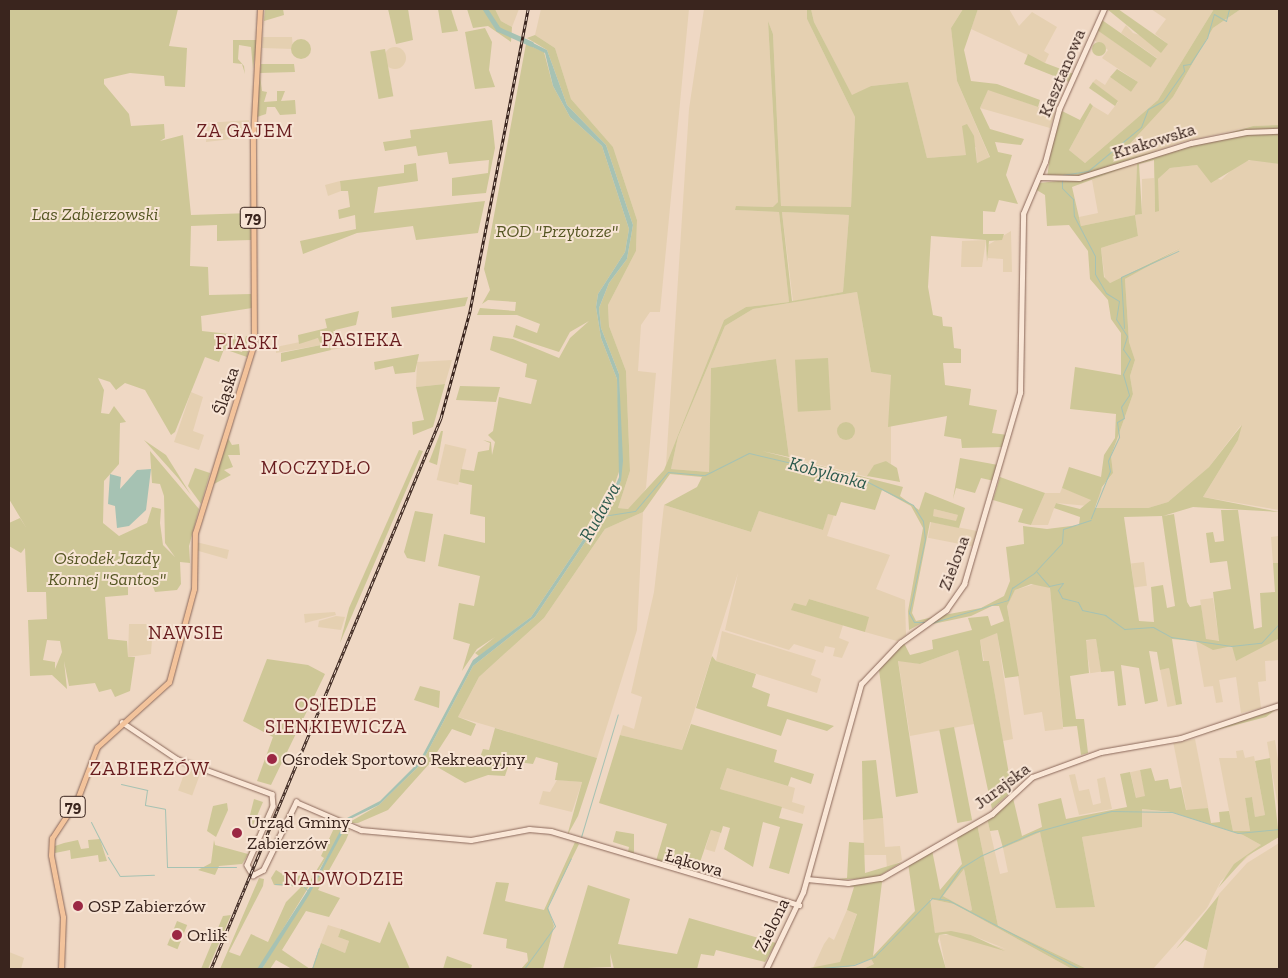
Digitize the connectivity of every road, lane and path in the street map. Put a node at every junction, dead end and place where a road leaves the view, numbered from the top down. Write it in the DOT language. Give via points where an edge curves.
graph roads {
  1 [pos="260,9"];
  2 [pos="1104,9"];
  3 [pos="1279,131"];
  4 [pos="1039,177"];
  5 [pos="1279,705"];
  6 [pos="122,722"];
  7 [pos="807,879"];
  8 [pos="799,905"];
  9 [pos="61,969"];
  10 [pos="766,969"];
  1 -- 6 [label="main road, Śląska / 79" via="253,129 254,346 195,533 193,595 170,678 162,693"];
  2 -- 4 [label="street, Kasztanowa" via="1059,109"];
  3 -- 4 [label="street, Krakowska" via="1246,132 1191,143 1066,180"];
  4 -- 7 [label="street, Zielona" via="1023,214 1022,382 1015,419 964,584 946,610 897,646 861,684"];
  5 -- 7 [label="street, Jurajska" via="1180,738 1101,752 1032,777 992,814 881,878 848,883"];
  6 -- 8 [label="street, Łąkowa" via="177,759 272,794 273,806 247,866 253,875 262,870 296,802 352,828 471,840 530,829"];
  6 -- 9 [label="main road, 79" via="97,747 77,800 51,842 63,917"];
  7 -- 8 [label="street, Zielona"];
  8 -- 10 [label="street, Zielona"];
}
